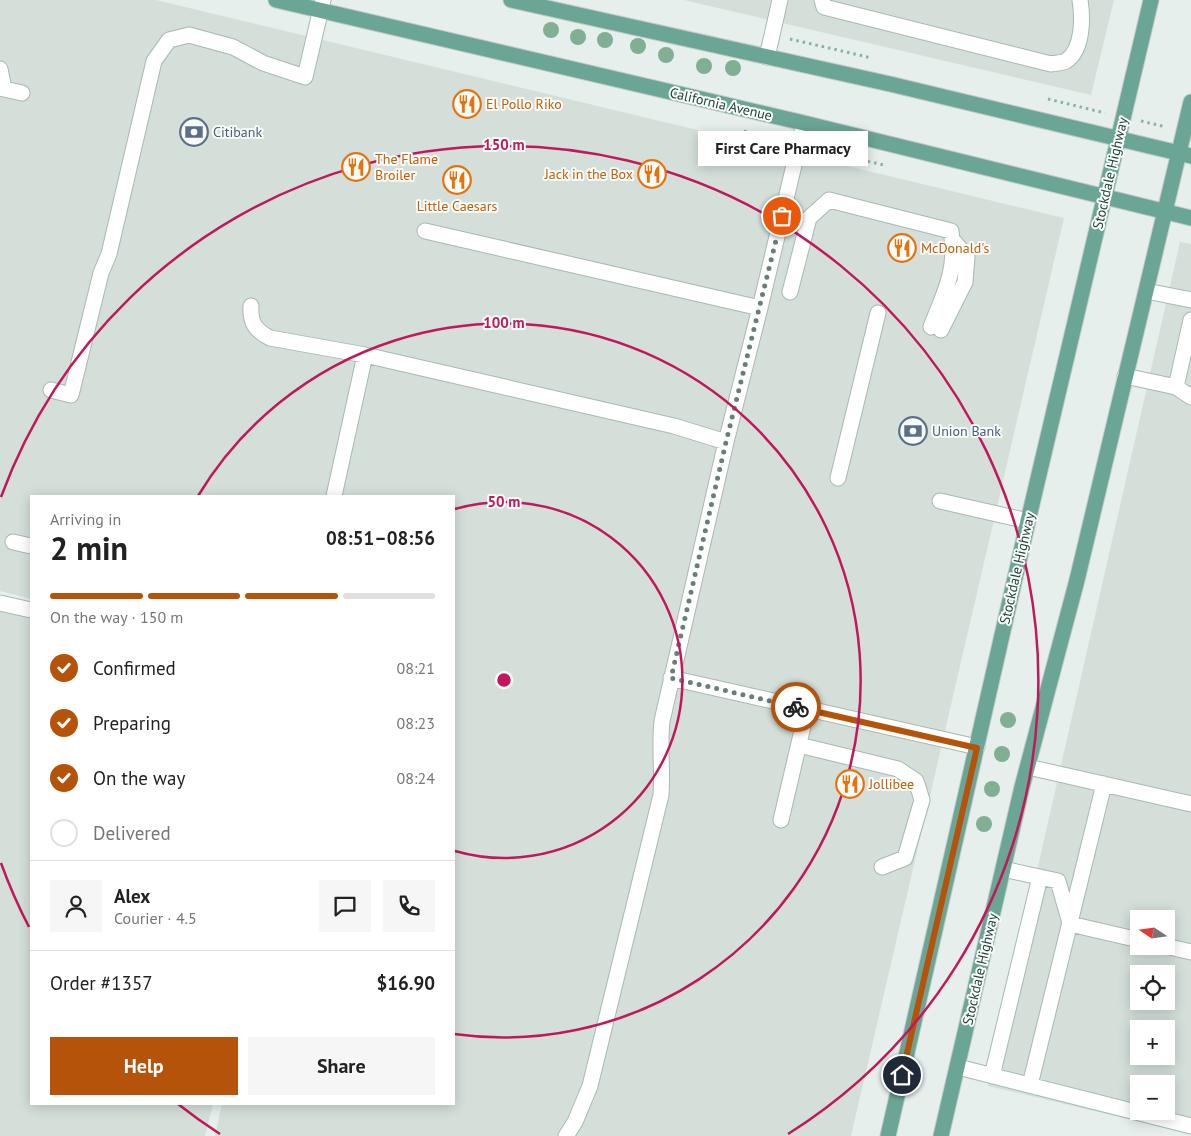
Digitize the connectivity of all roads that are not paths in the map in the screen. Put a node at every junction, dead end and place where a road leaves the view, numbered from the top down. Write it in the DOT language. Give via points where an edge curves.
graph roads {
  1 [pos="276,0"];
  2 [pos="780,0"];
  3 [pos="822,0"];
  4 [pos="1080,0"];
  5 [pos="1151,0"];
  6 [pos="517,1"];
  7 [pos="322,5"];
  8 [pos="767,58"];
  9 [pos="0,69"];
  10 [pos="2,89"];
  11 [pos="22,93"];
  12 [pos="1191,102"];
  13 [pos="804,123"];
  14 [pos="1118,137"];
  15 [pos="1184,154"];
  16 [pos="1104,198"];
  17 [pos="1164,212"];
  18 [pos="1191,218"];
  19 [pos="425,231"];
  20 [pos="1146,291"];
  21 [pos="790,292"];
  22 [pos="1191,300"];
  23 [pos="251,306"];
  24 [pos="760,308"];
  25 [pos="878,313"];
  26 [pos="1191,320"];
  27 [pos="936,329"];
  28 [pos="365,355"];
  29 [pos="1125,376"];
  30 [pos="1176,387"];
  31 [pos="51,390"];
  32 [pos="1191,397"];
  33 [pos="726,442"];
  34 [pos="838,478"];
  35 [pos="334,495"];
  36 [pos="940,501"];
  37 [pos="1028,521"];
  38 [pos="14,542"];
  39 [pos="30,546"];
  40 [pos="0,603"];
  41 [pos="30,610"];
  42 [pos="671,678"];
  43 [pos="807,709"];
  44 [pos="799,745"];
  45 [pos="977,748"];
  46 [pos="1028,767"];
  47 [pos="1104,784"];
  48 [pos="1191,804"];
  49 [pos="781,820"];
  50 [pos="882,867"];
  51 [pos="1003,869"];
  52 [pos="1040,877"];
  53 [pos="1070,924"];
  54 [pos="1130,938"];
  55 [pos="1175,948"];
  56 [pos="1191,952"];
  57 [pos="958,1067"];
  58 [pos="992,1076"];
  59 [pos="1030,1085"];
  60 [pos="1191,1126"];
  61 [pos="566,1136"];
  62 [pos="888,1136"];
  63 [pos="941,1136"];
  1 -- 7 [label="main road, California Avenue"];
  2 -- 8 [label="street"];
  3 -- 4 [label="street" via="824,7 1051,64 1065,62 1075,53 1083,18"];
  5 -- 14 [label="main road, Stockdale Highway"];
  6 -- 8 [label="main road"];
  7 -- 13 [label="main road, California Avenue"];
  7 -- 31 [label="street" via="305,77 263,63 233,47 189,35 169,40 154,61 109,254 101,273 71,394"];
  8 -- 14 [label="main road"];
  9 -- 10 [label="street"];
  10 -- 11 [label="street"];
  12 -- 15 [label="main road, Stockdale Highway"];
  13 -- 16 [label="main road, California Avenue"];
  13 -- 24 [label="street"];
  14 -- 15 [label="main road"];
  14 -- 16 [label="main road, Stockdale Highway"];
  15 -- 17 [label="main road, Stockdale Highway"];
  16 -- 17 [label="main road, California Avenue"];
  16 -- 37 [label="main road, Stockdale Highway"];
  17 -- 18 [label="main road, California Avenue"];
  17 -- 20 [label="main road, Stockdale Highway"];
  19 -- 24 [label="street"];
  20 -- 22 [label="street"];
  20 -- 29 [label="main road, Stockdale Highway"];
  21 -- 27 [label="street" via="809,218 829,200 951,231 955,251"];
  23 -- 28 [label="street" via="250,319 257,331 270,338"];
  24 -- 33 [label="street"];
  25 -- 34 [label="street"];
  26 -- 30 [label="street"];
  28 -- 33 [label="street" via="674,426"];
  28 -- 35 [label="street"];
  29 -- 30 [label="street"];
  29 -- 46 [label="main road, Stockdale Highway" via="1077,580"];
  30 -- 32 [label="street"];
  33 -- 42 [label="street"];
  36 -- 37 [label="street"];
  37 -- 45 [label="main road, Stockdale Highway"];
  38 -- 39 [label="street"];
  40 -- 41 [label="street"];
  42 -- 43 [label="street"];
  42 -- 61 [label="street" via="659,744 663,771 661,795 590,1086"];
  43 -- 44 [label="street"];
  43 -- 45 [label="street"];
  44 -- 49 [label="street"];
  44 -- 50 [label="street" via="898,769 916,781 922,800 905,858"];
  45 -- 62 [label="main road, Stockdale Highway"];
  46 -- 47 [label="street"];
  46 -- 51 [label="main road, Stockdale Highway"];
  47 -- 48 [label="street"];
  47 -- 53 [label="street"];
  51 -- 52 [label="street"];
  51 -- 57 [label="main road, Stockdale Highway"];
  52 -- 53 [label="street" via="1058,881"];
  52 -- 58 [label="street"];
  53 -- 54 [label="street"];
  53 -- 59 [label="street"];
  55 -- 56 [label="street"];
  57 -- 58 [label="street"];
  57 -- 63 [label="main road, Stockdale Highway"];
  58 -- 59 [label="street"];
  59 -- 60 [label="street"];
}
